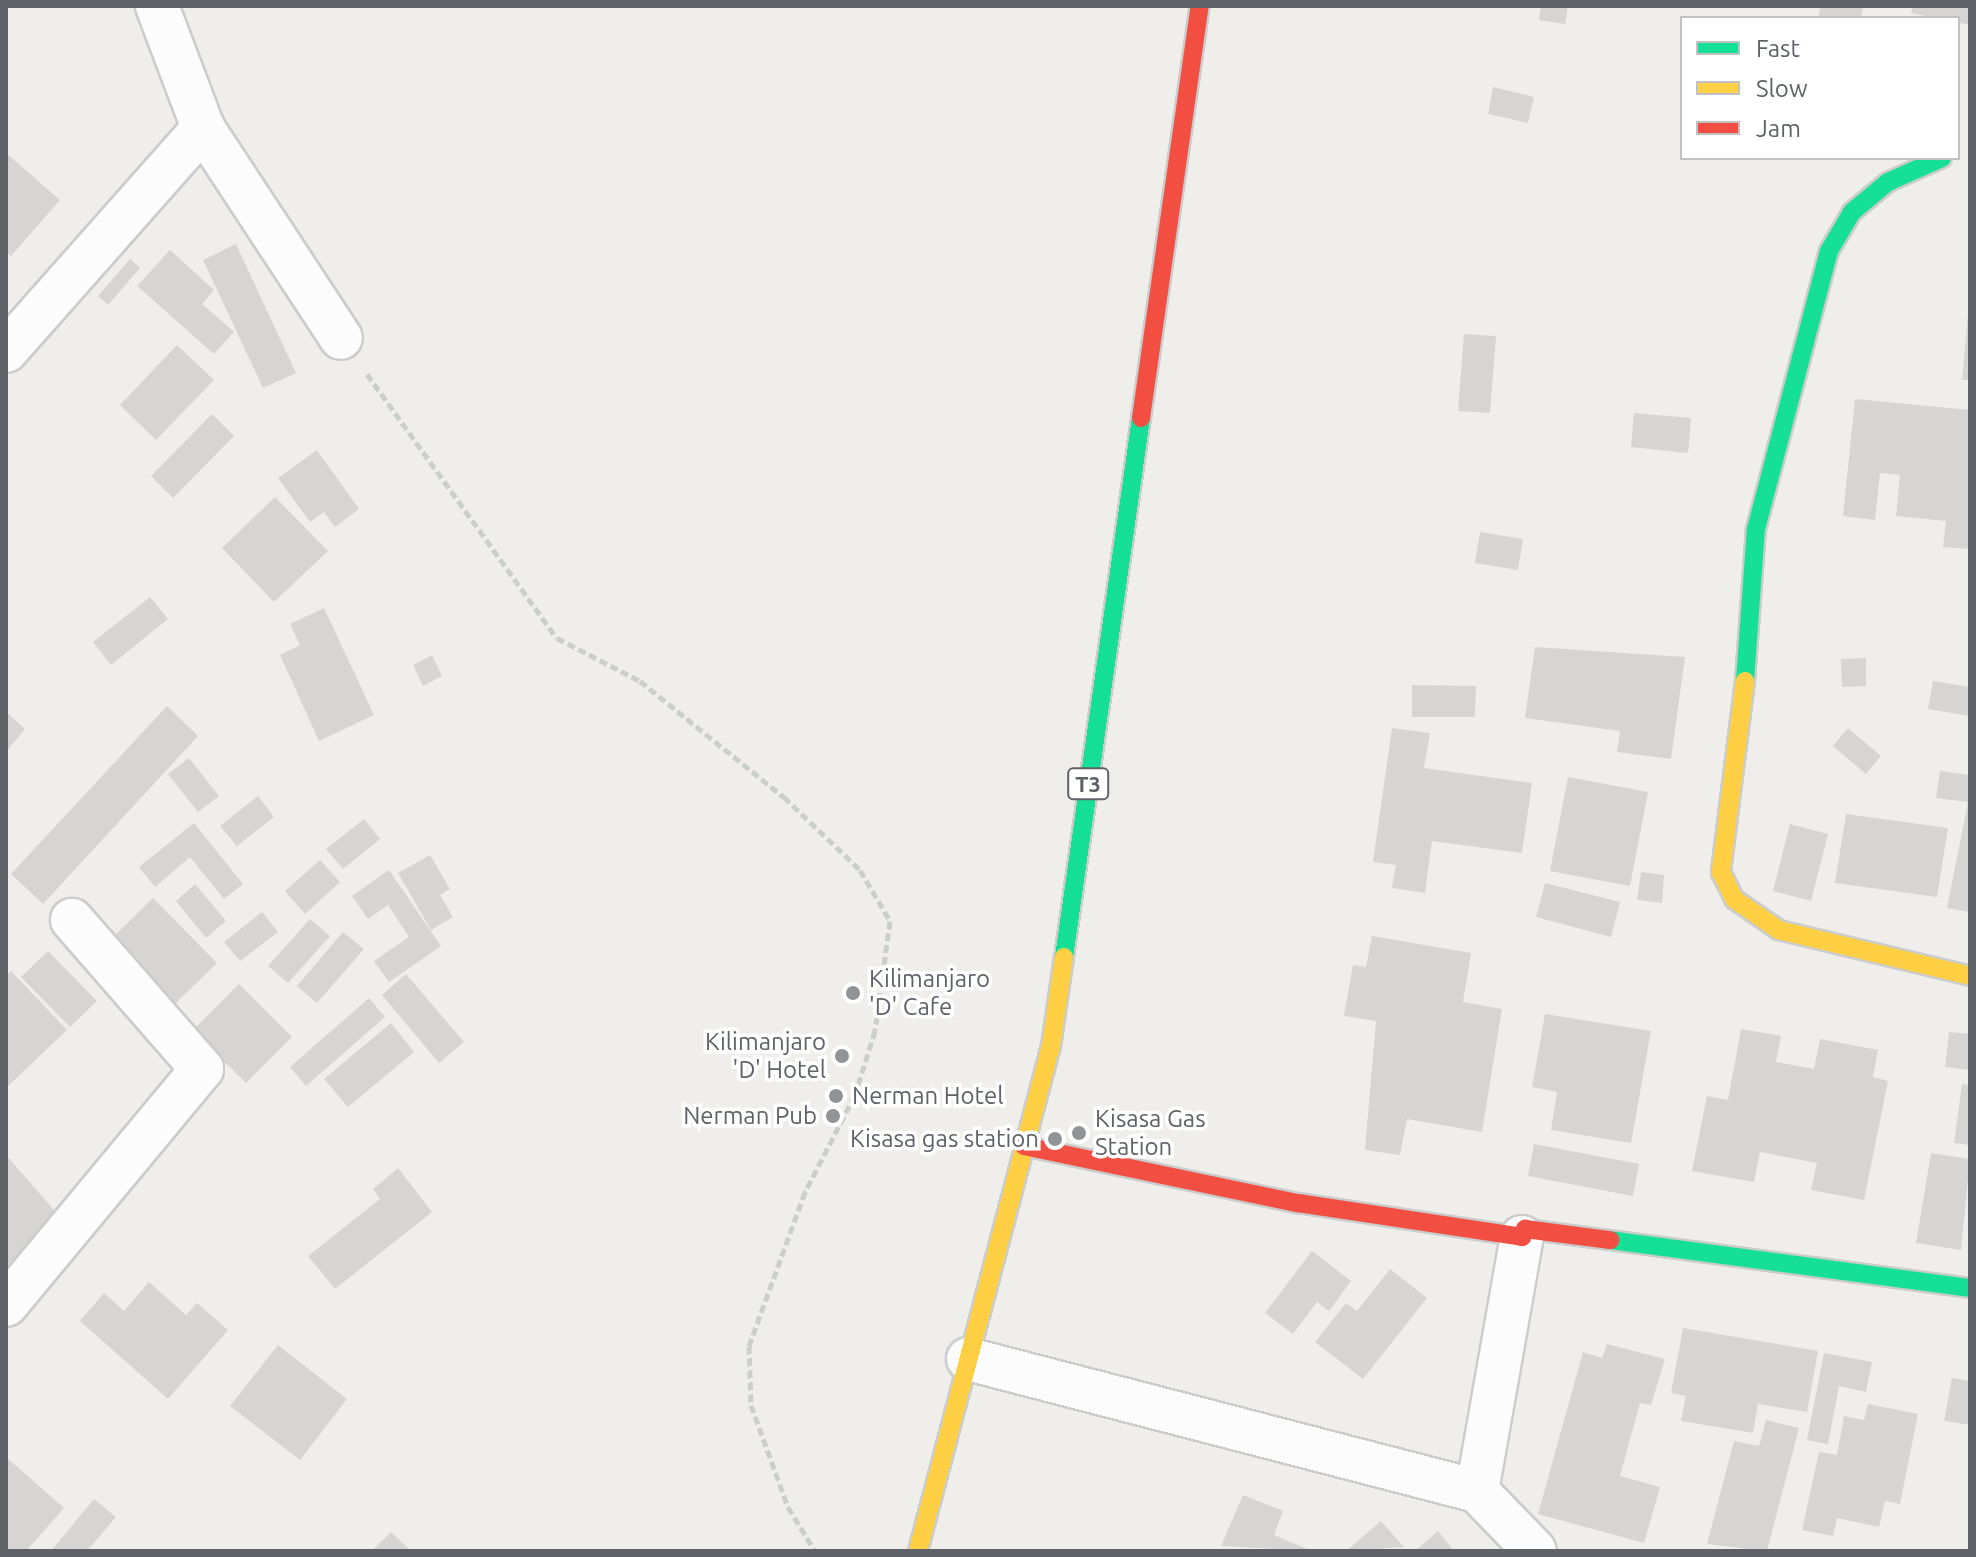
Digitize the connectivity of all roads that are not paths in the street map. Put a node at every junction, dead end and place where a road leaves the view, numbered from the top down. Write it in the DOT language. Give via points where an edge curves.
graph roads {
  1 [pos="157,6"];
  2 [pos="1200,6"];
  3 [pos="203,128"];
  4 [pos="1938,160"];
  5 [pos="341,338"];
  6 [pos="6,351"];
  7 [pos="72,920"];
  8 [pos="1970,976"];
  9 [pos="1024,1146"];
  10 [pos="1522,1237"];
  11 [pos="1970,1288"];
  12 [pos="6,1305"];
  13 [pos="968,1359"];
  14 [pos="1477,1491"];
  15 [pos="918,1551"];
  16 [pos="1535,1551"];
  1 -- 3 [label="street"];
  2 -- 9 [label="main road, T3" via="1051,1046"];
  3 -- 5 [label="street"];
  3 -- 6 [label="street"];
  4 -- 8 [label="main road" via="1888,182 1852,212 1829,251 1756,529 1740,751 1721,872 1734,899 1779,930"];
  7 -- 12 [label="street" via="202,1069"];
  9 -- 10 [label="main road" via="1298,1203"];
  9 -- 13 [label="main road, T3"];
  10 -- 11 [label="main road" via="1525,1229"];
  10 -- 14 [label="street"];
  13 -- 14 [label="street"];
  13 -- 15 [label="main road, T3"];
  14 -- 16 [label="street"];
}
